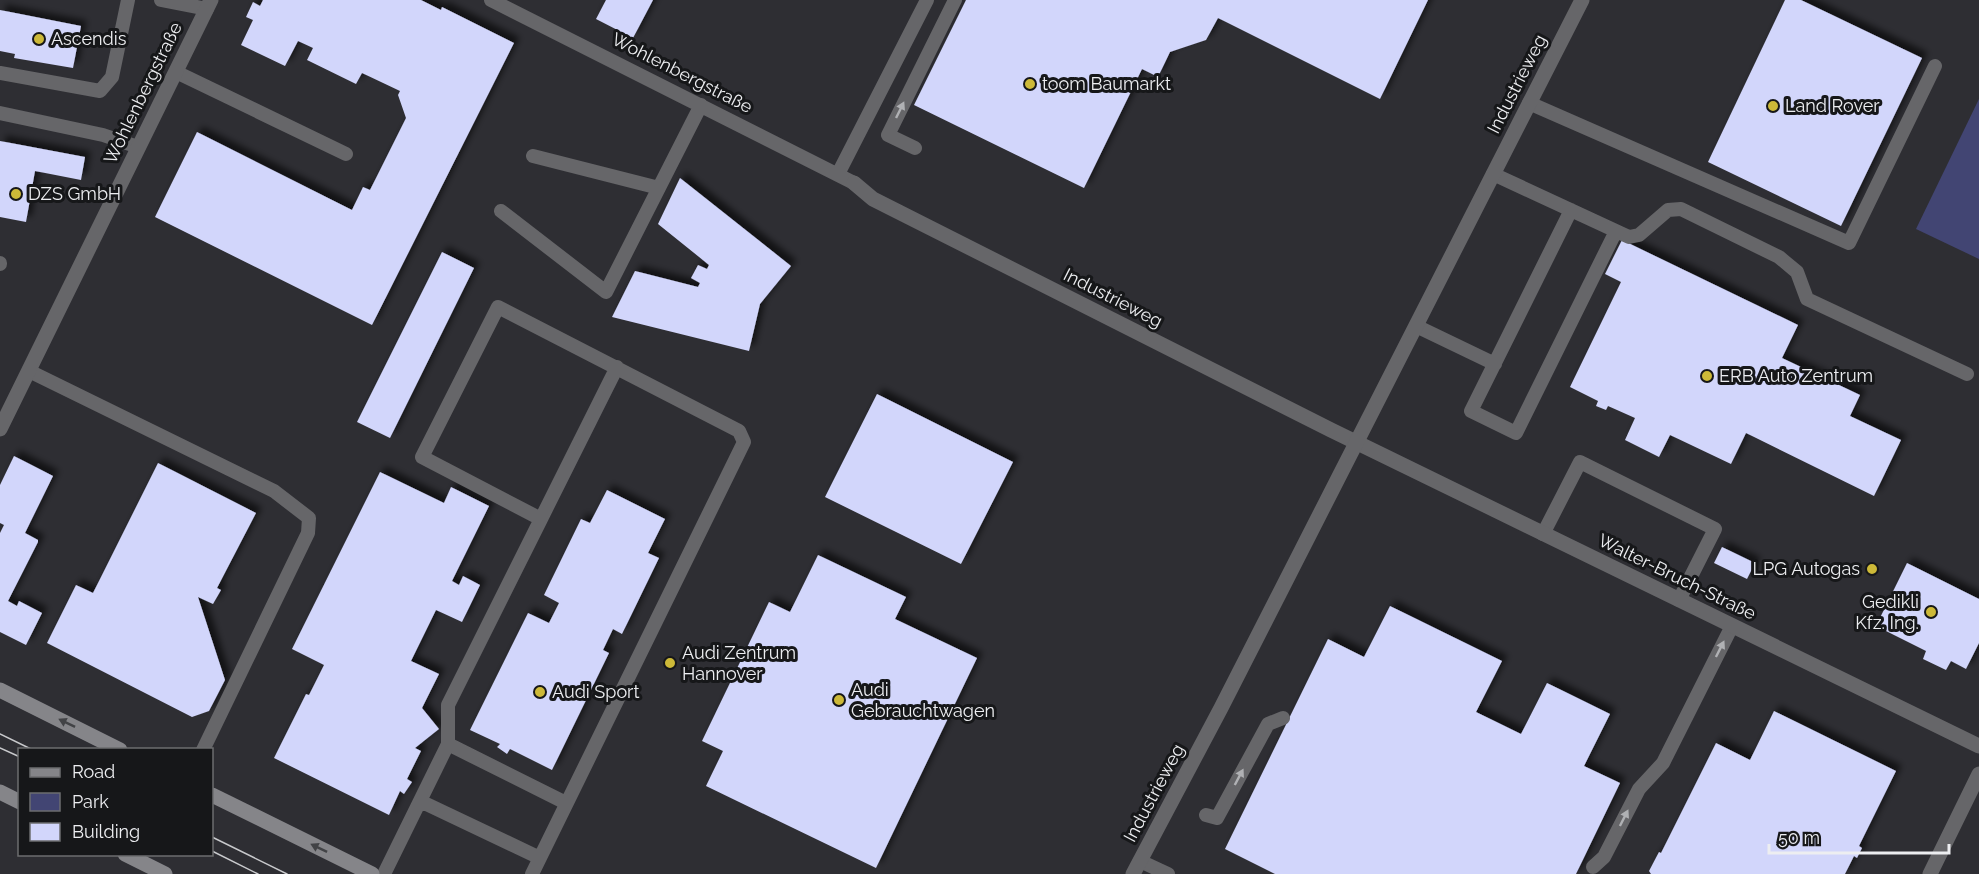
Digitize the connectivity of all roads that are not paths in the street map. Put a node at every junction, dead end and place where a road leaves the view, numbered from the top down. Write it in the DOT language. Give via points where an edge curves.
graph roads {
  1 [pos="128,0"];
  2 [pos="161,0"];
  3 [pos="491,0"];
  4 [pos="927,0"];
  5 [pos="955,0"];
  6 [pos="1582,0"];
  7 [pos="209,4"];
  8 [pos="1935,66"];
  9 [pos="176,72"];
  10 [pos="0,73"];
  11 [pos="1529,103"];
  12 [pos="701,105"];
  13 [pos="0,113"];
  14 [pos="138,147"];
  15 [pos="915,148"];
  16 [pos="346,154"];
  17 [pos="532,156"];
  18 [pos="838,174"];
  19 [pos="1493,174"];
  20 [pos="854,183"];
  21 [pos="659,188"];
  22 [pos="1572,210"];
  23 [pos="501,211"];
  24 [pos="1616,231"];
  25 [pos="1416,326"];
  26 [pos="1495,364"];
  27 [pos="617,367"];
  28 [pos="29,371"];
  29 [pos="1967,374"];
  30 [pos="0,429"];
  31 [pos="1357,443"];
  32 [pos="541,519"];
  33 [pos="1543,534"];
  34 [pos="1679,600"];
  35 [pos="1732,626"];
  36 [pos="0,690"];
  37 [pos="1283,718"];
  38 [pos="448,744"];
  39 [pos="1979,746"];
  40 [pos="116,748"];
  41 [pos="204,748"];
  42 [pos="1979,774"];
  43 [pos="0,792"];
  44 [pos="213,795"];
  45 [pos="18,801"];
  46 [pos="420,801"];
  47 [pos="566,804"];
  48 [pos="1206,815"];
  49 [pos="127,856"];
  50 [pos="540,858"];
  51 [pos="1136,867"];
  52 [pos="1593,867"];
  53 [pos="165,874"];
  54 [pos="372,874"];
  55 [pos="384,874"];
  56 [pos="532,874"];
  57 [pos="1168,874"];
  58 [pos="1930,874"];
  1 -- 10 [label="lane" via="112,77 100,91"];
  2 -- 7 [label="lane"];
  3 -- 12 [label="lane, Wohlenbergstraße"];
  4 -- 18 [label="lane"];
  15 -- 5 [label="lane, one-way" via="888,135"];
  6 -- 11 [label="street, Industrieweg"];
  7 -- 9 [label="street, Wohlenbergstraße"];
  8 -- 11 [label="lane" via="1849,243"];
  9 -- 14 [label="street, Wohlenbergstraße"];
  9 -- 16 [label="lane"];
  11 -- 19 [label="street, Industrieweg"];
  12 -- 18 [label="lane, Wohlenbergstraße"];
  12 -- 21 [label="lane"];
  13 -- 14 [label="lane" via="104,135"];
  14 -- 28 [label="street, Wohlenbergstraße"];
  17 -- 21 [label="lane"];
  18 -- 20 [label="lane, Wohlenbergstraße"];
  19 -- 22 [label="lane"];
  19 -- 25 [label="street, Industrieweg"];
  20 -- 31 [label="street, Industrieweg" via="873,199"];
  21 -- 23 [label="lane" via="606,292"];
  22 -- 24 [label="lane"];
  22 -- 26 [label="lane"];
  24 -- 26 [label="lane" via="1516,433 1471,411"];
  24 -- 29 [label="lane" via="1629,237 1639,235 1668,210 1681,209 1779,257 1797,272 1807,299"];
  25 -- 26 [label="lane"];
  25 -- 31 [label="street, Industrieweg"];
  27 -- 32 [label="lane"];
  27 -- 32 [label="lane" via="498,307 422,457"];
  27 -- 47 [label="lane" via="739,431 744,442"];
  28 -- 30 [label="street, Wohlenbergstraße"];
  28 -- 41 [label="lane" via="274,491 309,518 308,533"];
  31 -- 33 [label="street, Walter-Bruch-Straße"];
  31 -- 51 [label="street, Industrieweg"];
  32 -- 38 [label="lane" via="448,705"];
  33 -- 34 [label="street, Walter-Bruch-Straße"];
  33 -- 34 [label="lane" via="1580,462 1715,529"];
  34 -- 35 [label="street, Walter-Bruch-Straße"];
  35 -- 39 [label="street, Walter-Bruch-Straße"];
  52 -- 35 [label="lane, one-way" via="1604,856 1639,789 1663,763"];
  40 -- 36 [label="main road, one-way"];
  48 -- 37 [label="lane, one-way" via="1217,818 1268,724"];
  38 -- 46 [label="lane"];
  38 -- 47 [label="lane"];
  42 -- 58 [label="street"];
  43 -- 45 [label="main road"];
  54 -- 44 [label="main road, one-way"];
  46 -- 50 [label="lane"];
  46 -- 55 [label="lane"];
  47 -- 50 [label="lane"];
  49 -- 53 [label="main road"];
  50 -- 56 [label="lane"];
  51 -- 57 [label="lane"];
}
